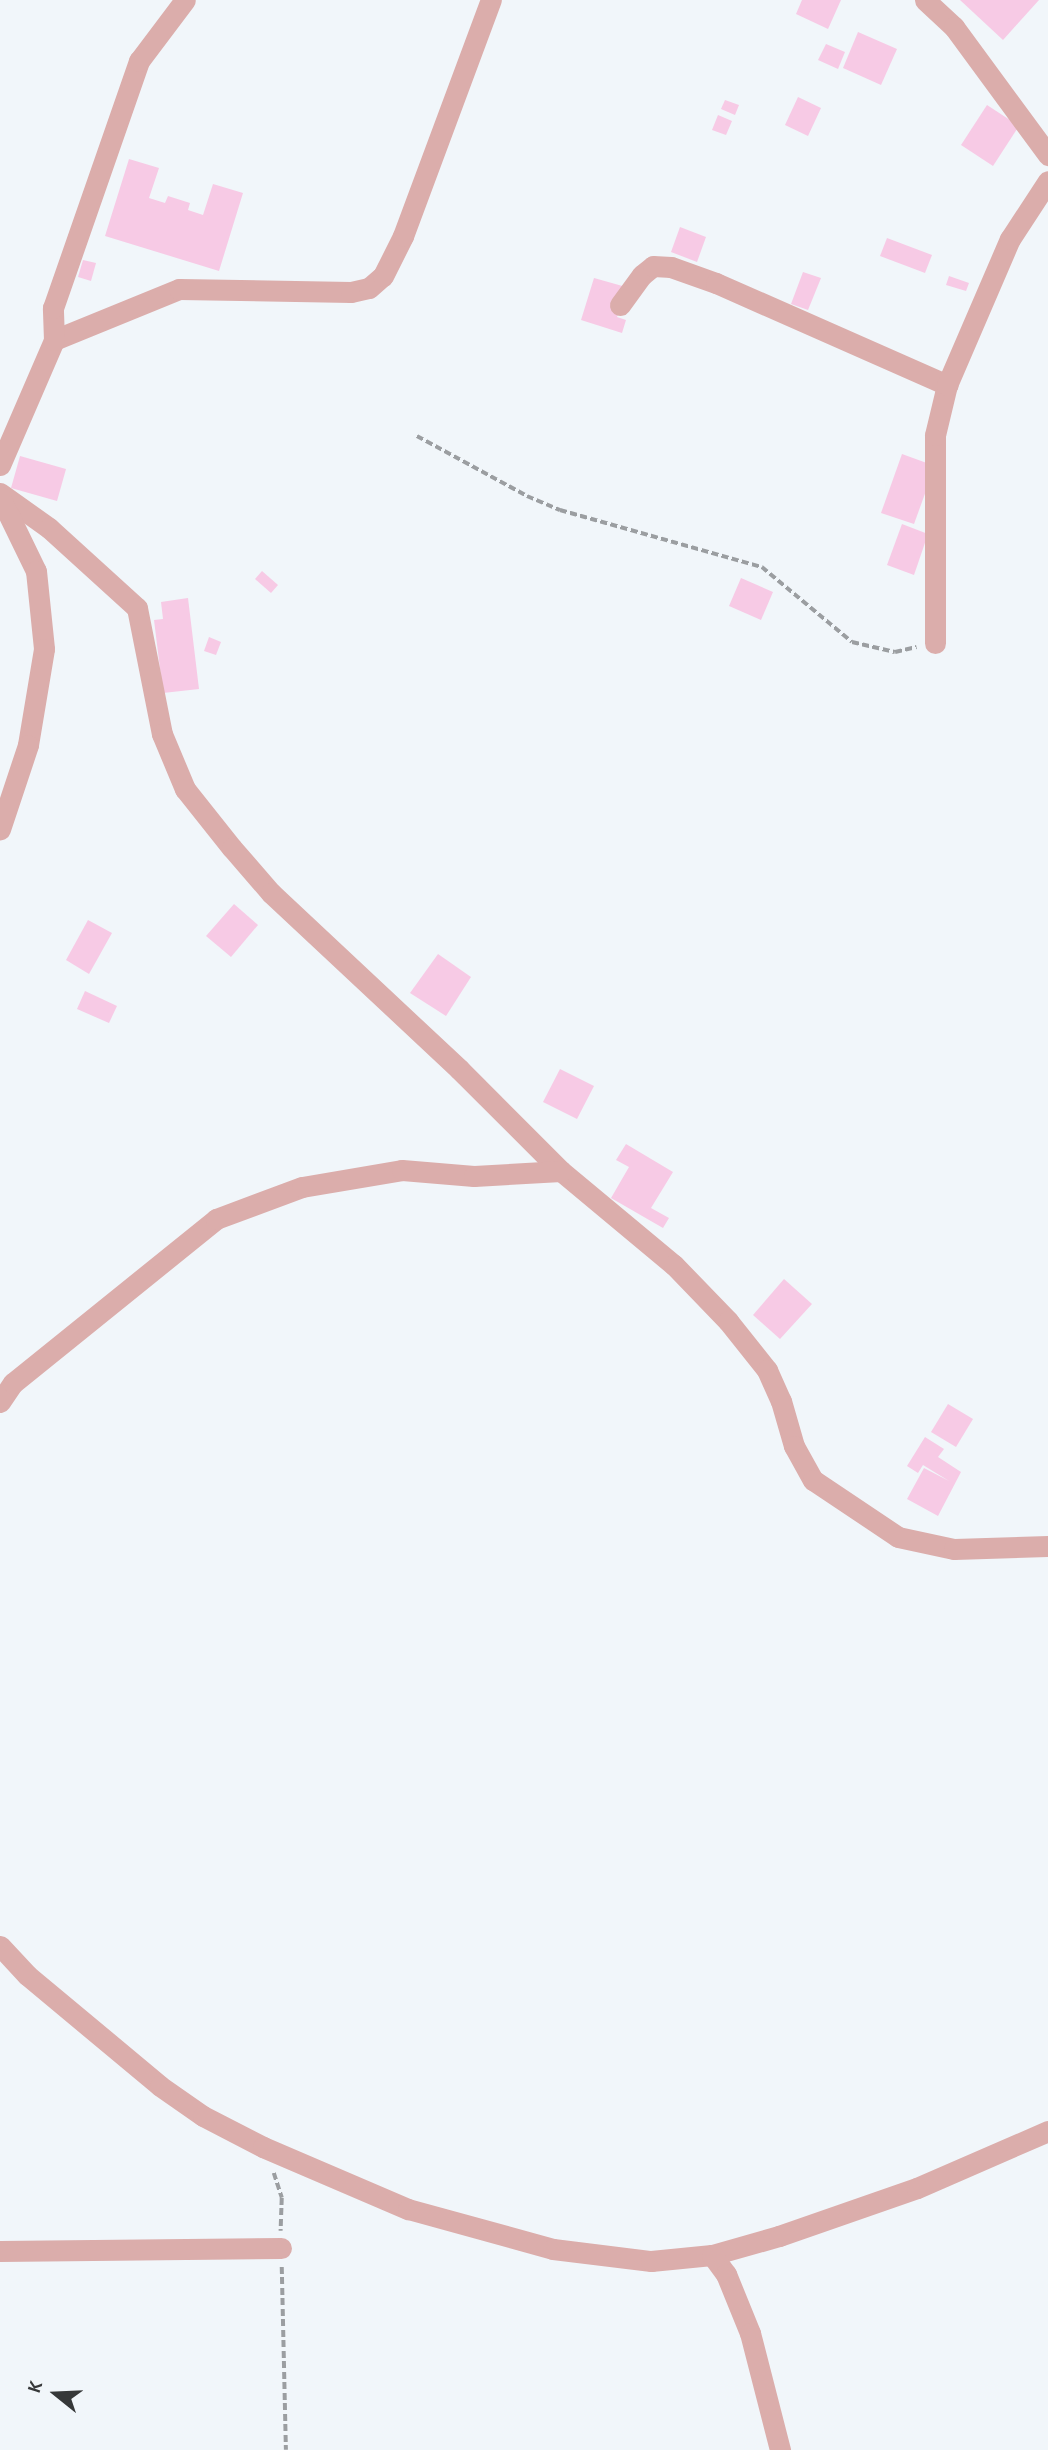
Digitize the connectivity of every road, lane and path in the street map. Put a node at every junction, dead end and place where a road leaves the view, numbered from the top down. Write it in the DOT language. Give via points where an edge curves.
graph roads {
  1 [pos="185,0"];
  2 [pos="491,0"];
  3 [pos="925,0"];
  4 [pos="1048,155"];
  5 [pos="1048,181"];
  6 [pos="620,305"];
  7 [pos="54,340"];
  8 [pos="947,385"];
  9 [pos="417,436"];
  10 [pos="0,465"];
  11 [pos="0,495"];
  12 [pos="935,643"];
  13 [pos="0,829"];
  14 [pos="561,1171"];
  15 [pos="0,1402"];
  16 [pos="1048,1546"];
  17 [pos="0,1946"];
  18 [pos="1048,2131"];
  19 [pos="264,2147"];
  20 [pos="281,2248"];
  21 [pos="0,2250"];
  22 [pos="712,2255"];
  23 [pos="286,2450"];
  24 [pos="780,2450"];
  1 -- 7 [label="street" via="139,61 53,308"];
  2 -- 7 [label="street" via="403,236 383,276 369,288 351,292 179,289"];
  3 -- 4 [label="street" via="954,27"];
  5 -- 8 [label="street" via="1010,239"];
  6 -- 8 [label="street" via="653,266 671,267"];
  7 -- 10 [label="street"];
  8 -- 12 [label="street" via="934,435"];
  9 -- 12 [label="path" via="560,510 762,567 852,642 895,652"];
  11 -- 13 [label="street" via="36,571 44,649 28,746"];
  11 -- 14 [label="street" via="49,528 137,608 162,734 185,789 232,848 327,947"];
  14 -- 15 [label="street" via="474,1176 402,1170 302,1187 216,1219 13,1383"];
  14 -- 16 [label="street" via="674,1265 736,1331 767,1370 794,1446 813,1480 898,1537 954,1549"];
  17 -- 19 [label="street" via="27,1975 160,2086 203,2116"];
  18 -- 22 [label="street" via="917,2188"];
  19 -- 20 [label="path" via="282,2198"];
  19 -- 22 [label="street" via="408,2209 552,2249 651,2261"];
  20 -- 21 [label="street"];
  20 -- 23 [label="path"];
  22 -- 24 [label="street" via="726,2274 750,2333"];
}
